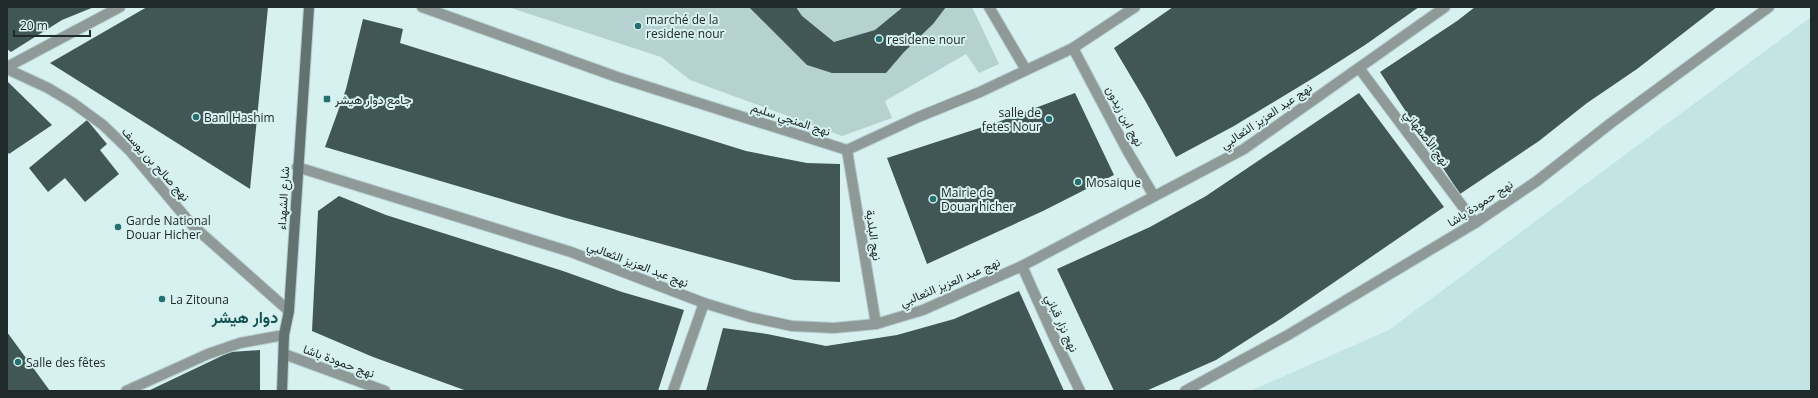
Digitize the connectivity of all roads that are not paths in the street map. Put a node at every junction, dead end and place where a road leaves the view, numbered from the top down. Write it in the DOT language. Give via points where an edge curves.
graph roads {
  1 [pos="120,7"];
  2 [pos="309,7"];
  3 [pos="422,7"];
  4 [pos="989,7"];
  5 [pos="1136,7"];
  6 [pos="1445,7"];
  7 [pos="1769,7"];
  8 [pos="1073,48"];
  9 [pos="7,68"];
  10 [pos="1359,68"];
  11 [pos="1026,70"];
  12 [pos="847,150"];
  13 [pos="297,167"];
  14 [pos="1154,196"];
  15 [pos="1476,222"];
  16 [pos="1022,266"];
  17 [pos="704,303"];
  18 [pos="289,311"];
  19 [pos="876,324"];
  20 [pos="284,335"];
  21 [pos="284,354"];
  22 [pos="126,391"];
  23 [pos="282,391"];
  24 [pos="385,391"];
  25 [pos="673,391"];
  26 [pos="1080,391"];
  27 [pos="1185,391"];
  1 -- 9 [label="street"];
  2 -- 13 [label="street, شارع الشهداء"];
  3 -- 12 [label="street, نهج المنجي سليم" via="618,77"];
  4 -- 11 [label="street"];
  5 -- 8 [label="street"];
  6 -- 10 [label="street, نهج عبد العزيز الثعالبي"];
  7 -- 15 [label="street, نهج حمودة باشا" via="1538,181"];
  8 -- 11 [label="street"];
  8 -- 14 [label="street, نهج ابن زيدون"];
  9 -- 18 [label="street, نهج صالح بن يوسف" via="48,88 103,125 130,151 192,225"];
  10 -- 14 [label="street, نهج عبد العزيز الثعالبي" via="1244,149"];
  10 -- 15 [label="street, نهج الأصفهاني"];
  11 -- 12 [label="street"];
  12 -- 19 [label="street, نهج البلدية"];
  13 -- 17 [label="street, نهج عبد العزيز الثعالبي" via="571,252"];
  13 -- 18 [label="street, شارع الشهداء"];
  14 -- 16 [label="street, نهج عبد العزيز الثعالبي"];
  15 -- 27 [label="street, نهج حمودة باشا" via="1288,335"];
  16 -- 19 [label="street, نهج عبد العزيز الثعالبي" via="924,310"];
  16 -- 26 [label="street, نهج نزار قباني"];
  17 -- 19 [label="street, نهج عبد العزيز الثعالبي" via="792,326 834,328"];
  17 -- 25 [label="street"];
  18 -- 20 [label="street, شارع الشهداء"];
  20 -- 21 [label="street, شارع الشهداء"];
  20 -- 22 [label="street" via="240,343 208,354"];
  21 -- 23 [label="street, شارع الشهداء"];
  21 -- 24 [label="street, نهج حمودة باشا"];
}
